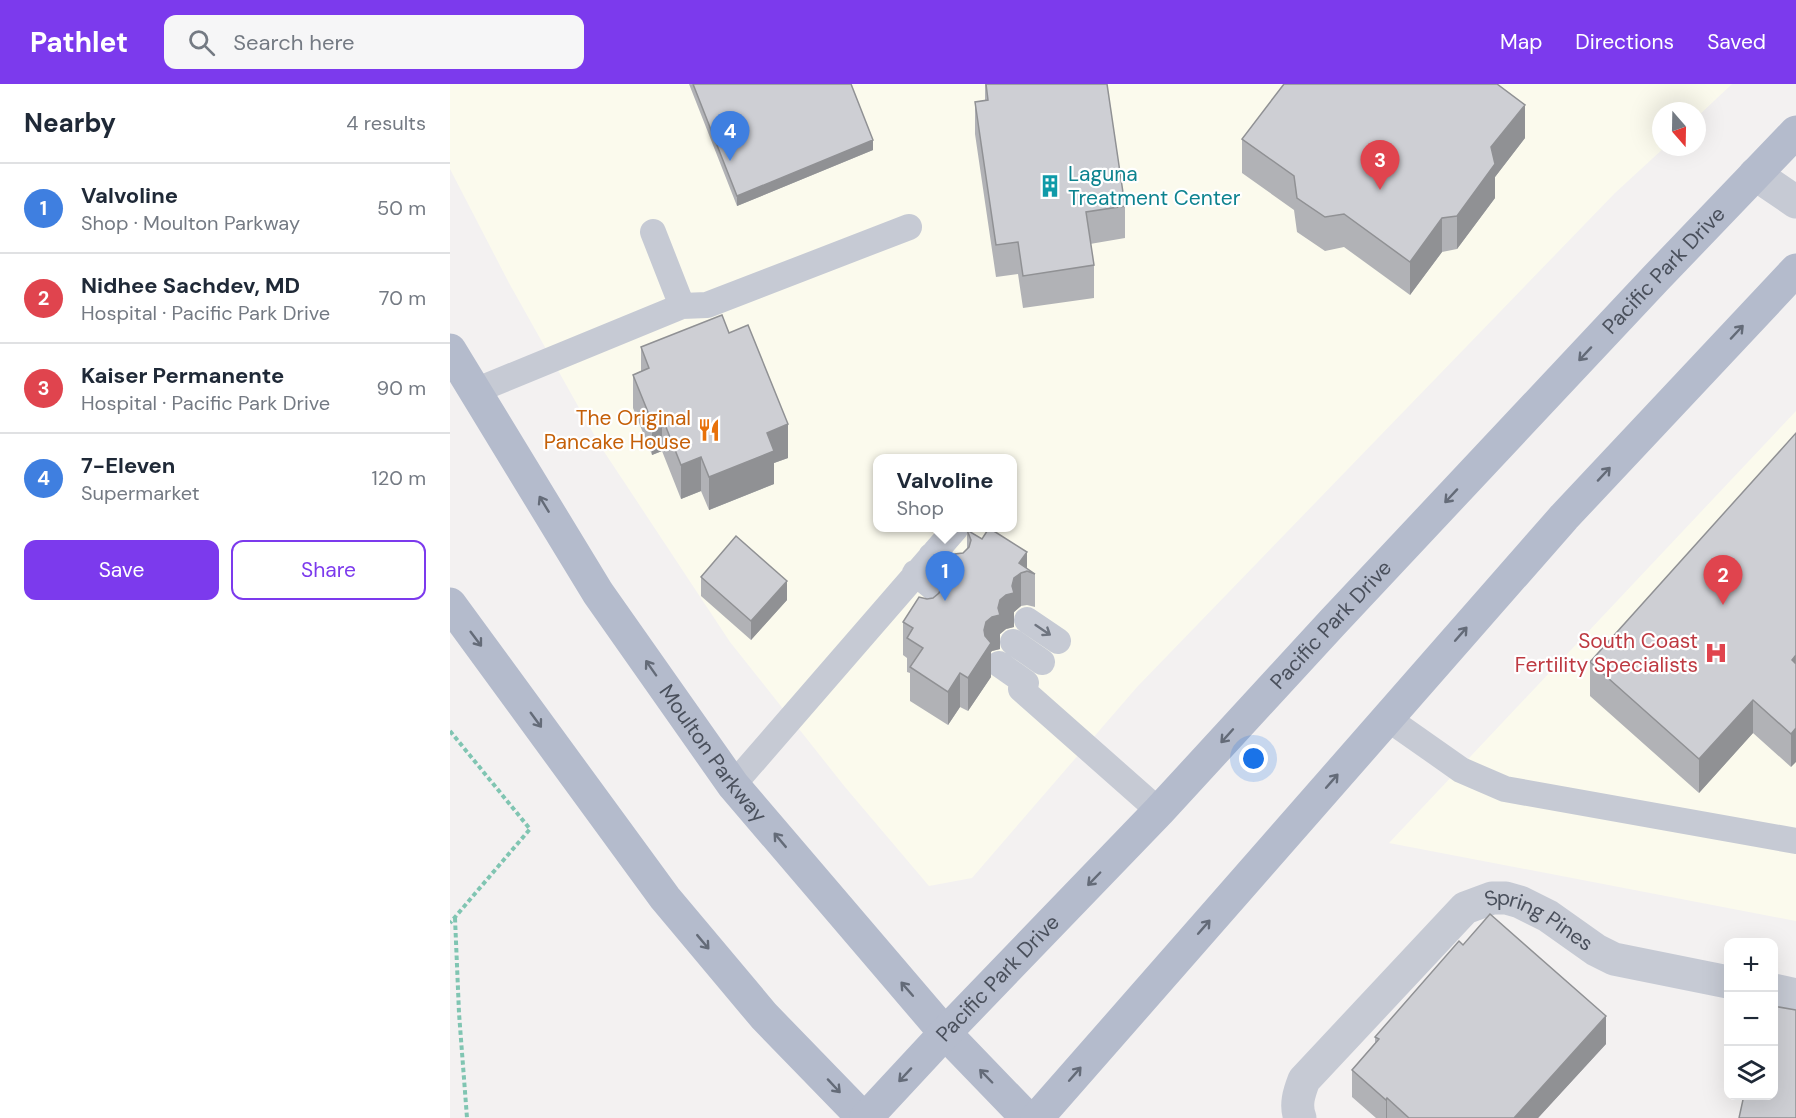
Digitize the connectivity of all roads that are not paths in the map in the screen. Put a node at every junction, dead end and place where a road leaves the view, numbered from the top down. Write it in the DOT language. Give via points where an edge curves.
graph roads {
  1 [pos="1796,132"];
  2 [pos="1755,174"];
  3 [pos="1796,202"];
  4 [pos="909,227"];
  5 [pos="653,232"];
  6 [pos="1796,270"];
  7 [pos="682,306"];
  8 [pos="450,350"];
  9 [pos="475,391"];
  10 [pos="952,532"];
  11 [pos="923,565"];
  12 [pos="956,573"];
  13 [pos="942,595"];
  14 [pos="896,597"];
  15 [pos="450,604"];
  16 [pos="920,612"];
  17 [pos="1027,620"];
  18 [pos="1058,641"];
  19 [pos="1013,642"];
  20 [pos="1042,662"];
  21 [pos="999,664"];
  22 [pos="1387,718"];
  23 [pos="733,785"];
  24 [pos="1160,811"];
  25 [pos="1796,841"];
  26 [pos="1724,981"];
  27 [pos="1778,991"];
  28 [pos="1796,995"];
  29 [pos="945,1033"];
  30 [pos="1299,1115"];
  31 [pos="865,1118"];
  32 [pos="1027,1118"];
  33 [pos="1036,1118"];
  1 -- 2 [label="main road, Pacific Park Drive"];
  2 -- 3 [label="street"];
  2 -- 24 [label="main road, Pacific Park Drive, one-way"];
  4 -- 7 [label="lane" via="707,305"];
  5 -- 7 [label="lane"];
  22 -- 6 [label="main road, one-way" via="1564,517"];
  7 -- 9 [label="lane"];
  8 -- 9 [label="main road, Moulton Parkway"];
  23 -- 9 [label="main road, Moulton Parkway, one-way" via="598,593"];
  10 -- 11 [label="lane"];
  11 -- 12 [label="lane"];
  11 -- 13 [label="lane"];
  11 -- 14 [label="lane"];
  14 -- 16 [label="lane"];
  14 -- 23 [label="lane"];
  15 -- 31 [label="main road, one-way" via="665,898 764,1016"];
  17 -- 18 [label="lane, one-way"];
  19 -- 20 [label="lane"];
  21 -- 24 [label="lane"];
  22 -- 25 [label="lane" via="1461,770 1505,789"];
  33 -- 22 [label="main road, one-way"];
  29 -- 23 [label="main road, Moulton Parkway, one-way"];
  24 -- 29 [label="main road, Pacific Park Drive, one-way"];
  26 -- 30 [label="street, Spring Pines" via="1614,959 1533,907 1506,898 1486,900 1465,908 1304,1080 1298,1095"];
  27 -- 28 [label="street"];
  29 -- 31 [label="main road, Pacific Park Drive, one-way"];
  32 -- 29 [label="main road, Moulton Parkway, one-way"];
}
